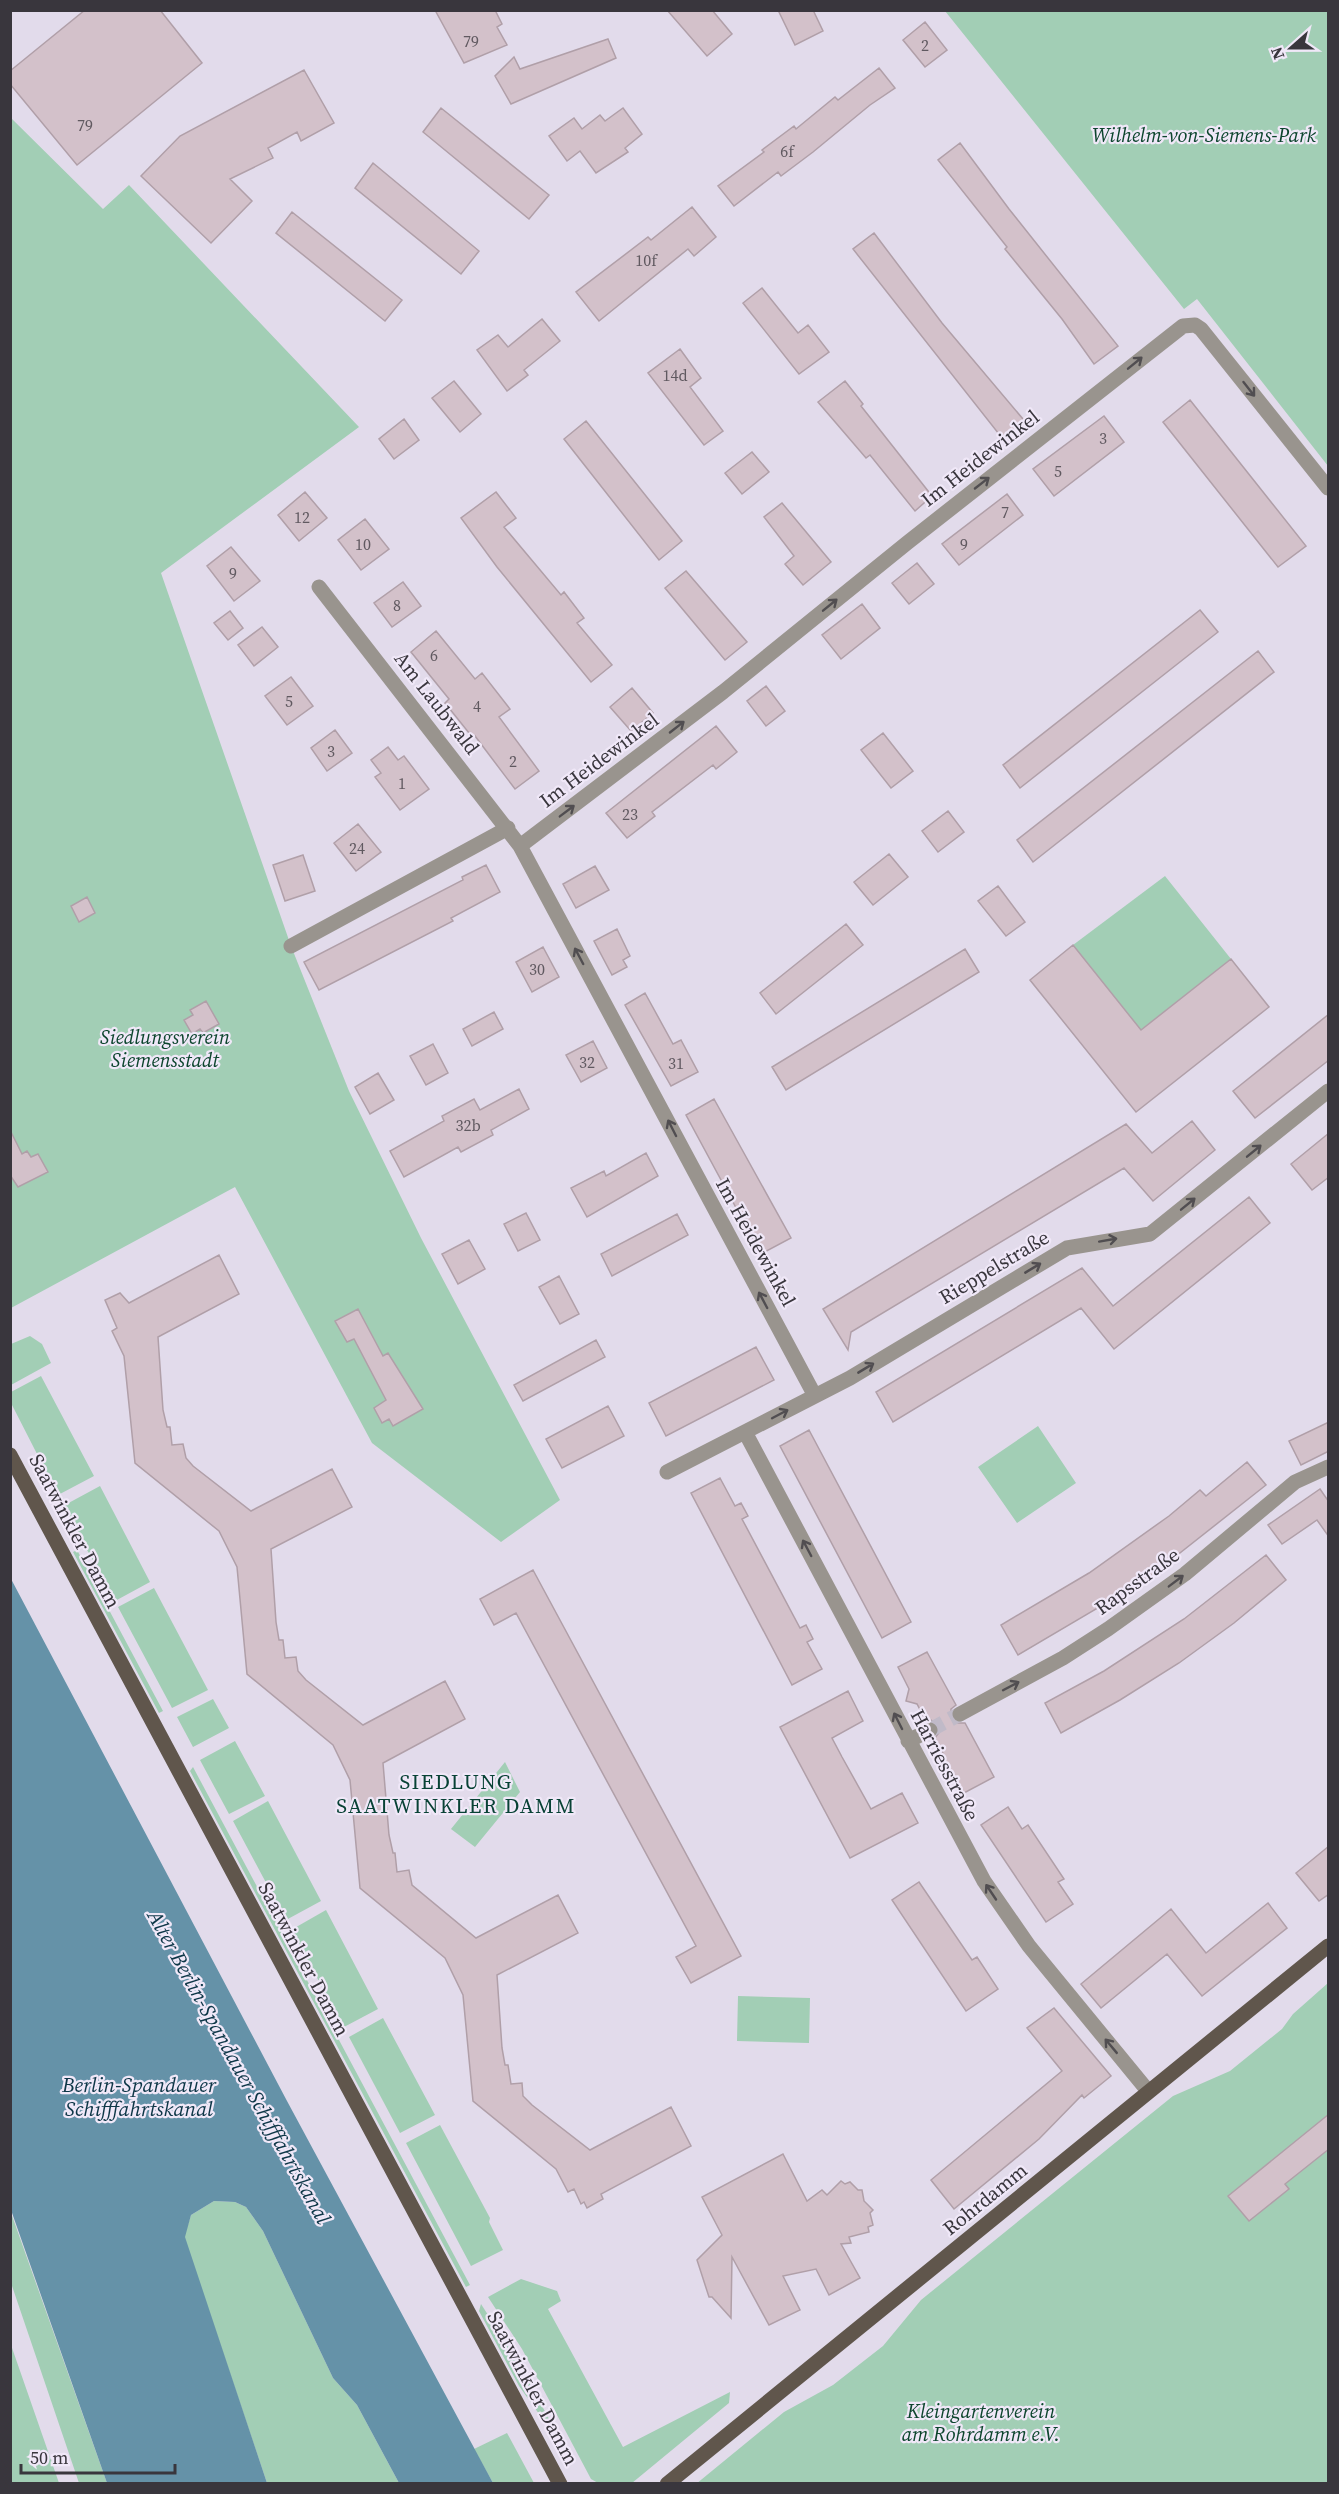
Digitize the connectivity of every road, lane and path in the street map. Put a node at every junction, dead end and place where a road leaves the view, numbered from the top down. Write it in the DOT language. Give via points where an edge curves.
graph roads {
  1 [pos="1329,488"];
  2 [pos="319,587"];
  3 [pos="508,828"];
  4 [pos="520,846"];
  5 [pos="291,946"];
  6 [pos="1329,1091"];
  7 [pos="814,1396"];
  8 [pos="745,1432"];
  9 [pos="10,1455"];
  10 [pos="1329,1467"];
  11 [pos="667,1472"];
  12 [pos="960,1714"];
  13 [pos="930,1730"];
  14 [pos="908,1741"];
  15 [pos="1329,1946"];
  16 [pos="1148,2091"];
  17 [pos="560,2484"];
  18 [pos="667,2484"];
  4 -- 1 [label="street, Im Heidewinkel, one-way" via="717,696 1174,332 1189,325 1196,325 1213,343"];
  2 -- 3 [label="street, Am Laubwald"];
  3 -- 4 [label="street, Am Laubwald"];
  3 -- 5 [label="street"];
  7 -- 4 [label="street, Im Heidewinkel, one-way"];
  7 -- 6 [label="street, Rieppelstraße, one-way" via="1067,1248 1150,1234"];
  8 -- 7 [label="street, Rieppelstraße, one-way"];
  8 -- 11 [label="street, Rieppelstraße"];
  14 -- 8 [label="street, Harriesstraße, one-way"];
  9 -- 17 [label="main road, Saatwinkler Damm"];
  12 -- 10 [label="street, Rapsstraße, one-way" via="1108,1629 1185,1574 1295,1482"];
  13 -- 14 [label="street"];
  16 -- 14 [label="street, Harriesstraße, one-way" via="1015,1928 984,1881"];
  15 -- 16 [label="main road, Rohrdamm"];
  16 -- 18 [label="main road, Rohrdamm"];
}
